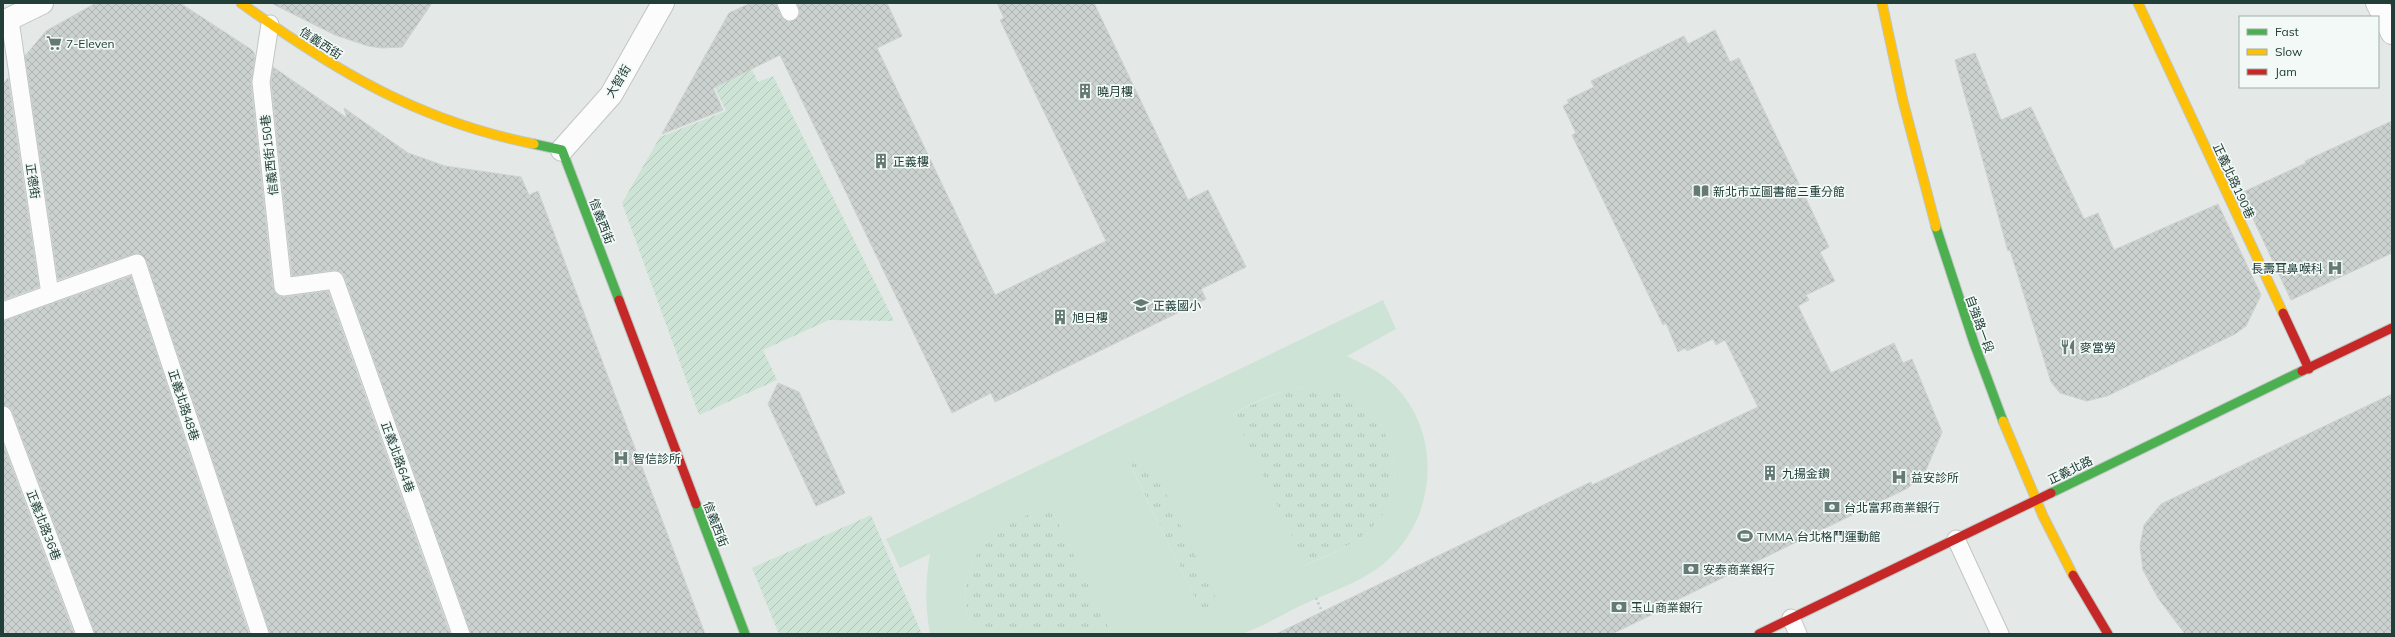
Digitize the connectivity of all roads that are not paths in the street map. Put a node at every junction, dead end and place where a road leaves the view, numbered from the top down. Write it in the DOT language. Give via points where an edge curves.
graph roads {
  1 [pos="42,3"];
  2 [pos="241,3"];
  3 [pos="663,3"];
  4 [pos="1882,3"];
  5 [pos="2138,3"];
  6 [pos="2377,3"];
  7 [pos="6,21"];
  8 [pos="270,24"];
  9 [pos="2392,33"];
  10 [pos="562,150"];
  11 [pos="335,280"];
  12 [pos="50,294"];
  13 [pos="3,311"];
  14 [pos="2392,328"];
  15 [pos="2309,369"];
  16 [pos="3,415"];
  17 [pos="2036,500"];
  18 [pos="1956,539"];
  19 [pos="1791,618"];
  20 [pos="85,634"];
  21 [pos="260,634"];
  22 [pos="461,634"];
  23 [pos="745,634"];
  24 [pos="1759,634"];
  25 [pos="1798,634"];
  26 [pos="2000,634"];
  27 [pos="2108,634"];
  1 -- 7 [label="street"];
  2 -- 8 [label="street, 信義西街"];
  3 -- 10 [label="street, 大智街" via="611,95"];
  4 -- 17 [label="street, 自強路一段" via="1894,66 1924,188 1960,306 2006,430"];
  5 -- 15 [label="street, 正義北路190巷"];
  6 -- 9 [label="street"];
  7 -- 12 [label="lane, 正德街"];
  8 -- 10 [label="street, 信義西街" via="359,82 419,110 484,133"];
  8 -- 11 [label="lane, 信義西街150巷" via="261,82 283,287"];
  10 -- 23 [label="street, 信義西街"];
  11 -- 22 [label="lane, 正義北路64巷"];
  12 -- 13 [label="lane"];
  12 -- 21 [label="lane, 正義北路48巷" via="137,263"];
  14 -- 15 [label="street, 正義北路"];
  15 -- 17 [label="street, 正義北路"];
  16 -- 20 [label="lane, 正義北路36巷"];
  17 -- 18 [label="street, 正義北路"];
  17 -- 27 [label="street, 自強路一段" via="2084,597"];
  18 -- 19 [label="street, 正義北路"];
  18 -- 26 [label="lane"];
  19 -- 24 [label="street, 正義北路"];
  19 -- 25 [label="lane"];
}
